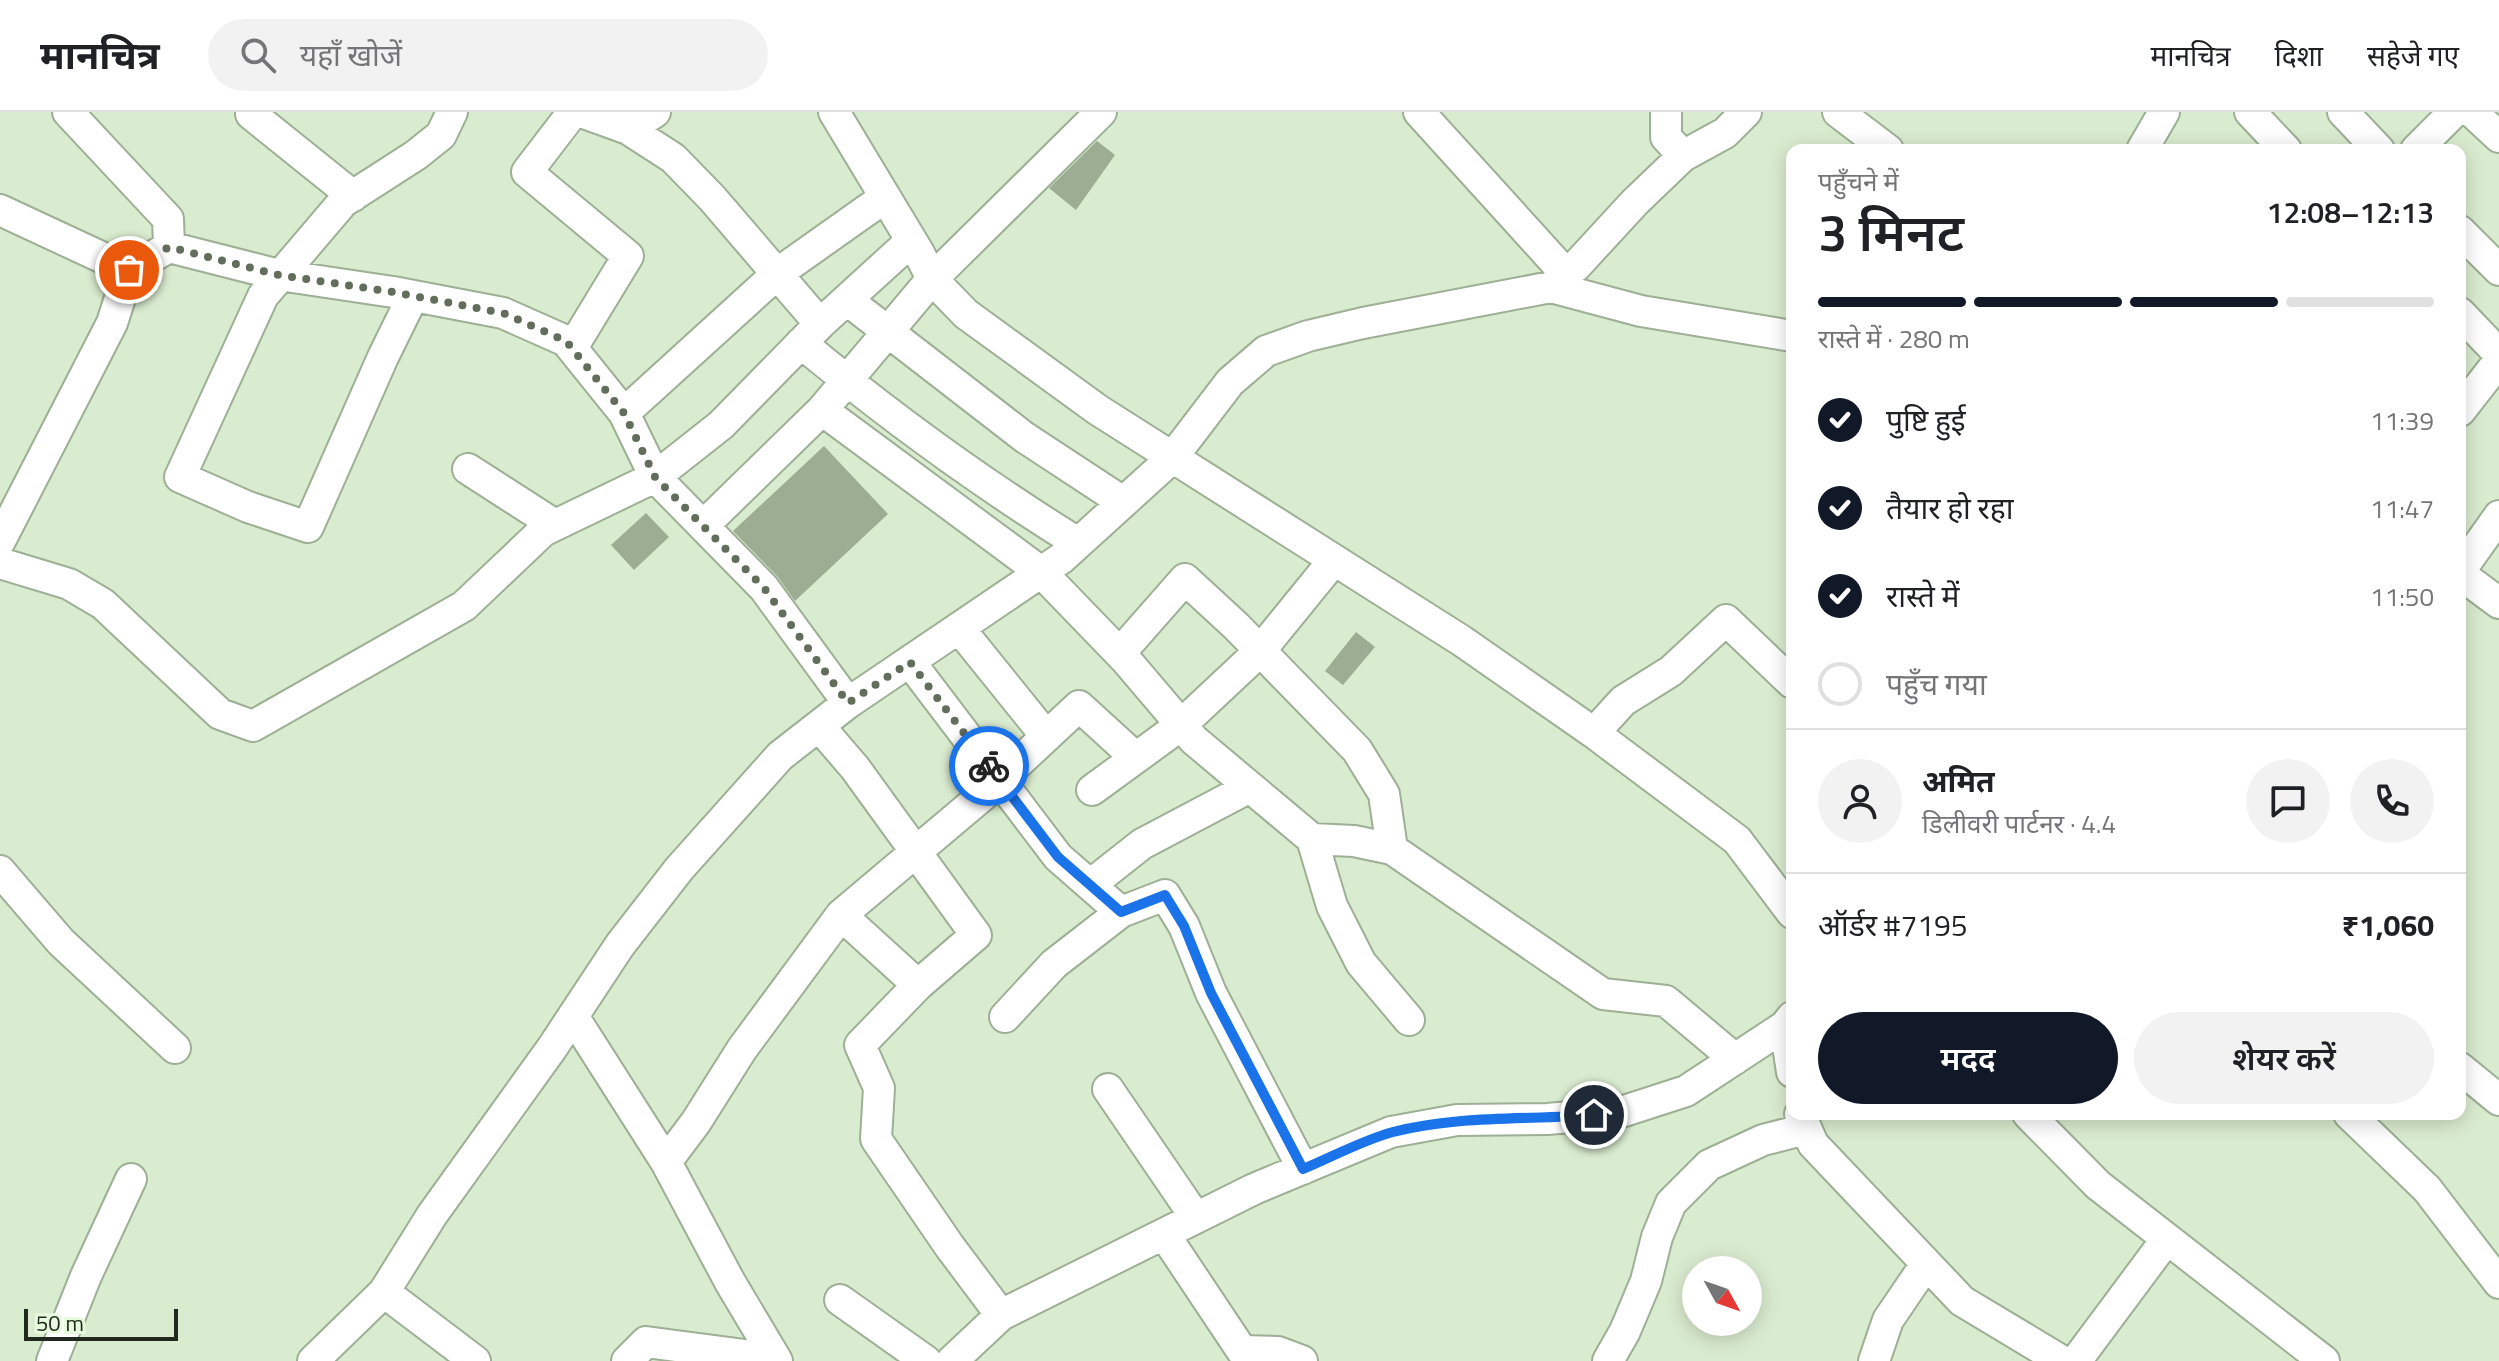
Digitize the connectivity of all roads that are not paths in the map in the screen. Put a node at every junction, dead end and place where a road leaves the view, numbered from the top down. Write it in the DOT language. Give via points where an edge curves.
graph roads {
  1 [pos="68,112"];
  2 [pos="452,112"];
  3 [pos="573,112"];
  4 [pos="581,112"];
  5 [pos="655,112"];
  6 [pos="834,112"];
  7 [pos="1101,112"];
  8 [pos="1419,112"];
  9 [pos="1666,112"];
  10 [pos="1746,112"];
  11 [pos="1838,112"];
  12 [pos="2164,112"];
  13 [pos="2250,112"];
  14 [pos="2343,112"];
  15 [pos="2454,112"];
  16 [pos="2472,112"];
  17 [pos="251,114"];
  18 [pos="628,120"];
  19 [pos="2499,137"];
  20 [pos="1880,144"];
  21 [pos="2145,144"];
  22 [pos="2280,144"];
  23 [pos="2373,144"];
  24 [pos="2422,144"];
  25 [pos="1683,156"];
  26 [pos="353,196"];
  27 [pos="884,198"];
  28 [pos="0,210"];
  29 [pos="2466,237"];
  30 [pos="911,241"];
  31 [pos="169,247"];
  32 [pos="129,270"];
  33 [pos="2499,270"];
  34 [pos="778,273"];
  35 [pos="279,275"];
  36 [pos="932,279"];
  37 [pos="1558,281"];
  38 [pos="413,296"];
  39 [pos="847,300"];
  40 [pos="2466,319"];
  41 [pos="887,331"];
  42 [pos="811,334"];
  43 [pos="1786,335"];
  44 [pos="572,348"];
  45 [pos="2499,354"];
  46 [pos="2499,361"];
  47 [pos="846,381"];
  48 [pos="2466,403"];
  49 [pos="822,410"];
  50 [pos="624,413"];
  51 [pos="1172,458"];
  52 [pos="468,469"];
  53 [pos="655,477"];
  54 [pos="1123,502"];
  55 [pos="2499,516"];
  56 [pos="555,525"];
  57 [pos="703,526"];
  58 [pos="0,541"];
  59 [pos="1078,543"];
  60 [pos="1334,560"];
  61 [pos="0,563"];
  62 [pos="2466,563"];
  63 [pos="1041,572"];
  64 [pos="2466,577"];
  65 [pos="2499,603"];
  66 [pos="959,628"];
  67 [pos="1260,651"];
  68 [pos="1120,653"];
  69 [pos="910,662"];
  70 [pos="1786,677"];
  71 [pos="848,703"];
  72 [pos="1181,725"];
  73 [pos="819,726"];
  74 [pos="1594,733"];
  75 [pos="1046,736"];
  76 [pos="1136,758"];
  77 [pos="1000,780"];
  78 [pos="1250,787"];
  79 [pos="1092,790"];
  80 [pos="1312,839"];
  81 [pos="1392,849"];
  82 [pos="916,850"];
  83 [pos="0,871"];
  84 [pos="1090,885"];
  85 [pos="1786,905"];
  86 [pos="1121,912"];
  87 [pos="841,915"];
  88 [pos="918,985"];
  89 [pos="573,1016"];
  90 [pos="1005,1017"];
  91 [pos="1409,1020"];
  92 [pos="1786,1023"];
  93 [pos="175,1048"];
  94 [pos="1735,1059"];
  95 [pos="2466,1073"];
  96 [pos="1108,1089"];
  97 [pos="2499,1100"];
  98 [pos="2034,1120"];
  99 [pos="2355,1120"];
  100 [pos="1803,1122"];
  101 [pos="666,1162"];
  102 [pos="1303,1169"];
  103 [pos="131,1179"];
  104 [pos="1196,1218"];
  105 [pos="1164,1234"];
  106 [pos="2166,1240"];
  107 [pos="1926,1264"];
  108 [pos="2499,1283"];
  109 [pos="384,1292"];
  110 [pos="840,1300"];
  111 [pos="1001,1315"];
  112 [pos="776,1360"];
  113 [pos="52,1361"];
  114 [pos="313,1361"];
  115 [pos="475,1361"];
  116 [pos="627,1361"];
  117 [pos="926,1361"];
  118 [pos="952,1361"];
  119 [pos="1302,1361"];
  120 [pos="1608,1361"];
  121 [pos="1874,1361"];
  122 [pos="2062,1361"];
  123 [pos="2076,1361"];
  124 [pos="2324,1361"];
  1 -- 31 [label="street" via="168,219"];
  2 -- 26 [label="street" via="441,135"];
  3 -- 44 [label="street" via="527,172 628,256"];
  4 -- 18 [label="street"];
  5 -- 18 [label="street"];
  6 -- 27 [label="street"];
  7 -- 36 [label="street"];
  8 -- 37 [label="street"];
  9 -- 25 [label="street" via="1666,137"];
  10 -- 25 [label="street" via="1725,133"];
  11 -- 20 [label="street"];
  12 -- 21 [label="street"];
  13 -- 22 [label="street"];
  14 -- 23 [label="street"];
  15 -- 24 [label="street"];
  16 -- 19 [label="street"];
  17 -- 26 [label="street"];
  18 -- 34 [label="street" via="673,158"];
  25 -- 37 [label="street"];
  26 -- 35 [label="street"];
  27 -- 30 [label="street"];
  27 -- 34 [label="street"];
  28 -- 32 [label="street"];
  29 -- 33 [label="street"];
  30 -- 36 [label="street"];
  30 -- 39 [label="street"];
  31 -- 32 [label="street"];
  31 -- 35 [label="street"];
  32 -- 58 [label="street" via="112,323"];
  34 -- 42 [label="street"];
  34 -- 50 [label="street"];
  35 -- 38 [label="street"];
  35 -- 38 [label="street" via="263,296 180,477 308,527"];
  36 -- 41 [label="street"];
  36 -- 51 [label="street" via="966,314"];
  37 -- 43 [label="street" via="1641,311"];
  37 -- 51 [label="street" via="1308,336 1266,351 1230,382"];
  38 -- 44 [label="street" via="503,313"];
  39 -- 41 [label="street"];
  39 -- 42 [label="street"];
  40 -- 45 [label="street"];
  41 -- 47 [label="street"];
  41 -- 54 [label="street" via="1024,437"];
  42 -- 47 [label="street"];
  42 -- 53 [label="street" via="721,425"];
  44 -- 50 [label="street"];
  46 -- 48 [label="street"];
  47 -- 49 [label="street"];
  47 -- 59 [label="street" via="1000,494"];
  49 -- 57 [label="street"];
  49 -- 63 [label="street"];
  50 -- 53 [label="street"];
  51 -- 54 [label="street"];
  51 -- 60 [label="street"];
  52 -- 56 [label="street"];
  53 -- 56 [label="street"];
  53 -- 57 [label="street"];
  54 -- 59 [label="street"];
  55 -- 62 [label="street"];
  56 -- 61 [label="street" via="464,606 253,726 220,714 103,604 69,584"];
  57 -- 71 [label="street" via="764,588"];
  59 -- 63 [label="street"];
  60 -- 67 [label="street"];
  60 -- 74 [label="street"];
  63 -- 66 [label="street"];
  63 -- 68 [label="street"];
  64 -- 65 [label="street"];
  66 -- 69 [label="street"];
  66 -- 75 [label="street"];
  67 -- 68 [label="street" via="1185,579"];
  67 -- 72 [label="street"];
  67 -- 81 [label="street" via="1357,750 1384,794"];
  68 -- 72 [label="street"];
  69 -- 71 [label="street"];
  69 -- 77 [label="street"];
  70 -- 74 [label="street" via="1726,620 1671,671 1623,701"];
  71 -- 73 [label="street"];
  72 -- 76 [label="street"];
  72 -- 78 [label="street"];
  73 -- 82 [label="street"];
  73 -- 89 [label="street" via="780,756 679,869"];
  74 -- 85 [label="street" via="1737,840"];
  75 -- 76 [label="street" via="1079,706"];
  75 -- 77 [label="street"];
  76 -- 79 [label="street"];
  77 -- 82 [label="street"];
  77 -- 84 [label="street" via="1058,857"];
  78 -- 80 [label="street"];
  78 -- 84 [label="street" via="1142,844"];
  80 -- 81 [label="street"];
  80 -- 91 [label="street" via="1332,906 1361,963"];
  81 -- 94 [label="street" via="1603,994 1666,1001"];
  82 -- 87 [label="street"];
  82 -- 88 [label="street" via="976,935"];
  83 -- 93 [label="street" via="61,942"];
  84 -- 86 [label="street"];
  86 -- 90 [label="street" via="1054,964"];
  86 -- 102 [label="street" via="1165,895"];
  87 -- 88 [label="street"];
  87 -- 101 [label="street"];
  88 -- 111 [label="street" via="860,1045 879,1088 876,1139"];
  89 -- 101 [label="street"];
  89 -- 109 [label="street"];
  92 -- 94 [label="street"];
  94 -- 102 [label="street" via="1686,1091 1618,1113 1457,1120 1391,1132"];
  95 -- 97 [label="street"];
  96 -- 104 [label="street"];
  98 -- 106 [label="street" via="2098,1185"];
  99 -- 108 [label="street" via="2427,1189"];
  100 -- 107 [label="street" via="1813,1144"];
  100 -- 120 [label="street" via="1709,1165 1671,1203 1646,1281"];
  101 -- 112 [label="street"];
  102 -- 104 [label="street"];
  103 -- 113 [label="street"];
  104 -- 105 [label="street"];
  105 -- 111 [label="street"];
  105 -- 119 [label="street" via="1242,1351 1278,1352"];
  106 -- 123 [label="street"];
  106 -- 124 [label="street"];
  107 -- 121 [label="street" via="1888,1320"];
  107 -- 122 [label="street" via="1962,1301"];
  109 -- 114 [label="street"];
  109 -- 115 [label="street"];
  110 -- 117 [label="street"];
  111 -- 118 [label="street"];
  112 -- 116 [label="street" via="646,1342"];
}
